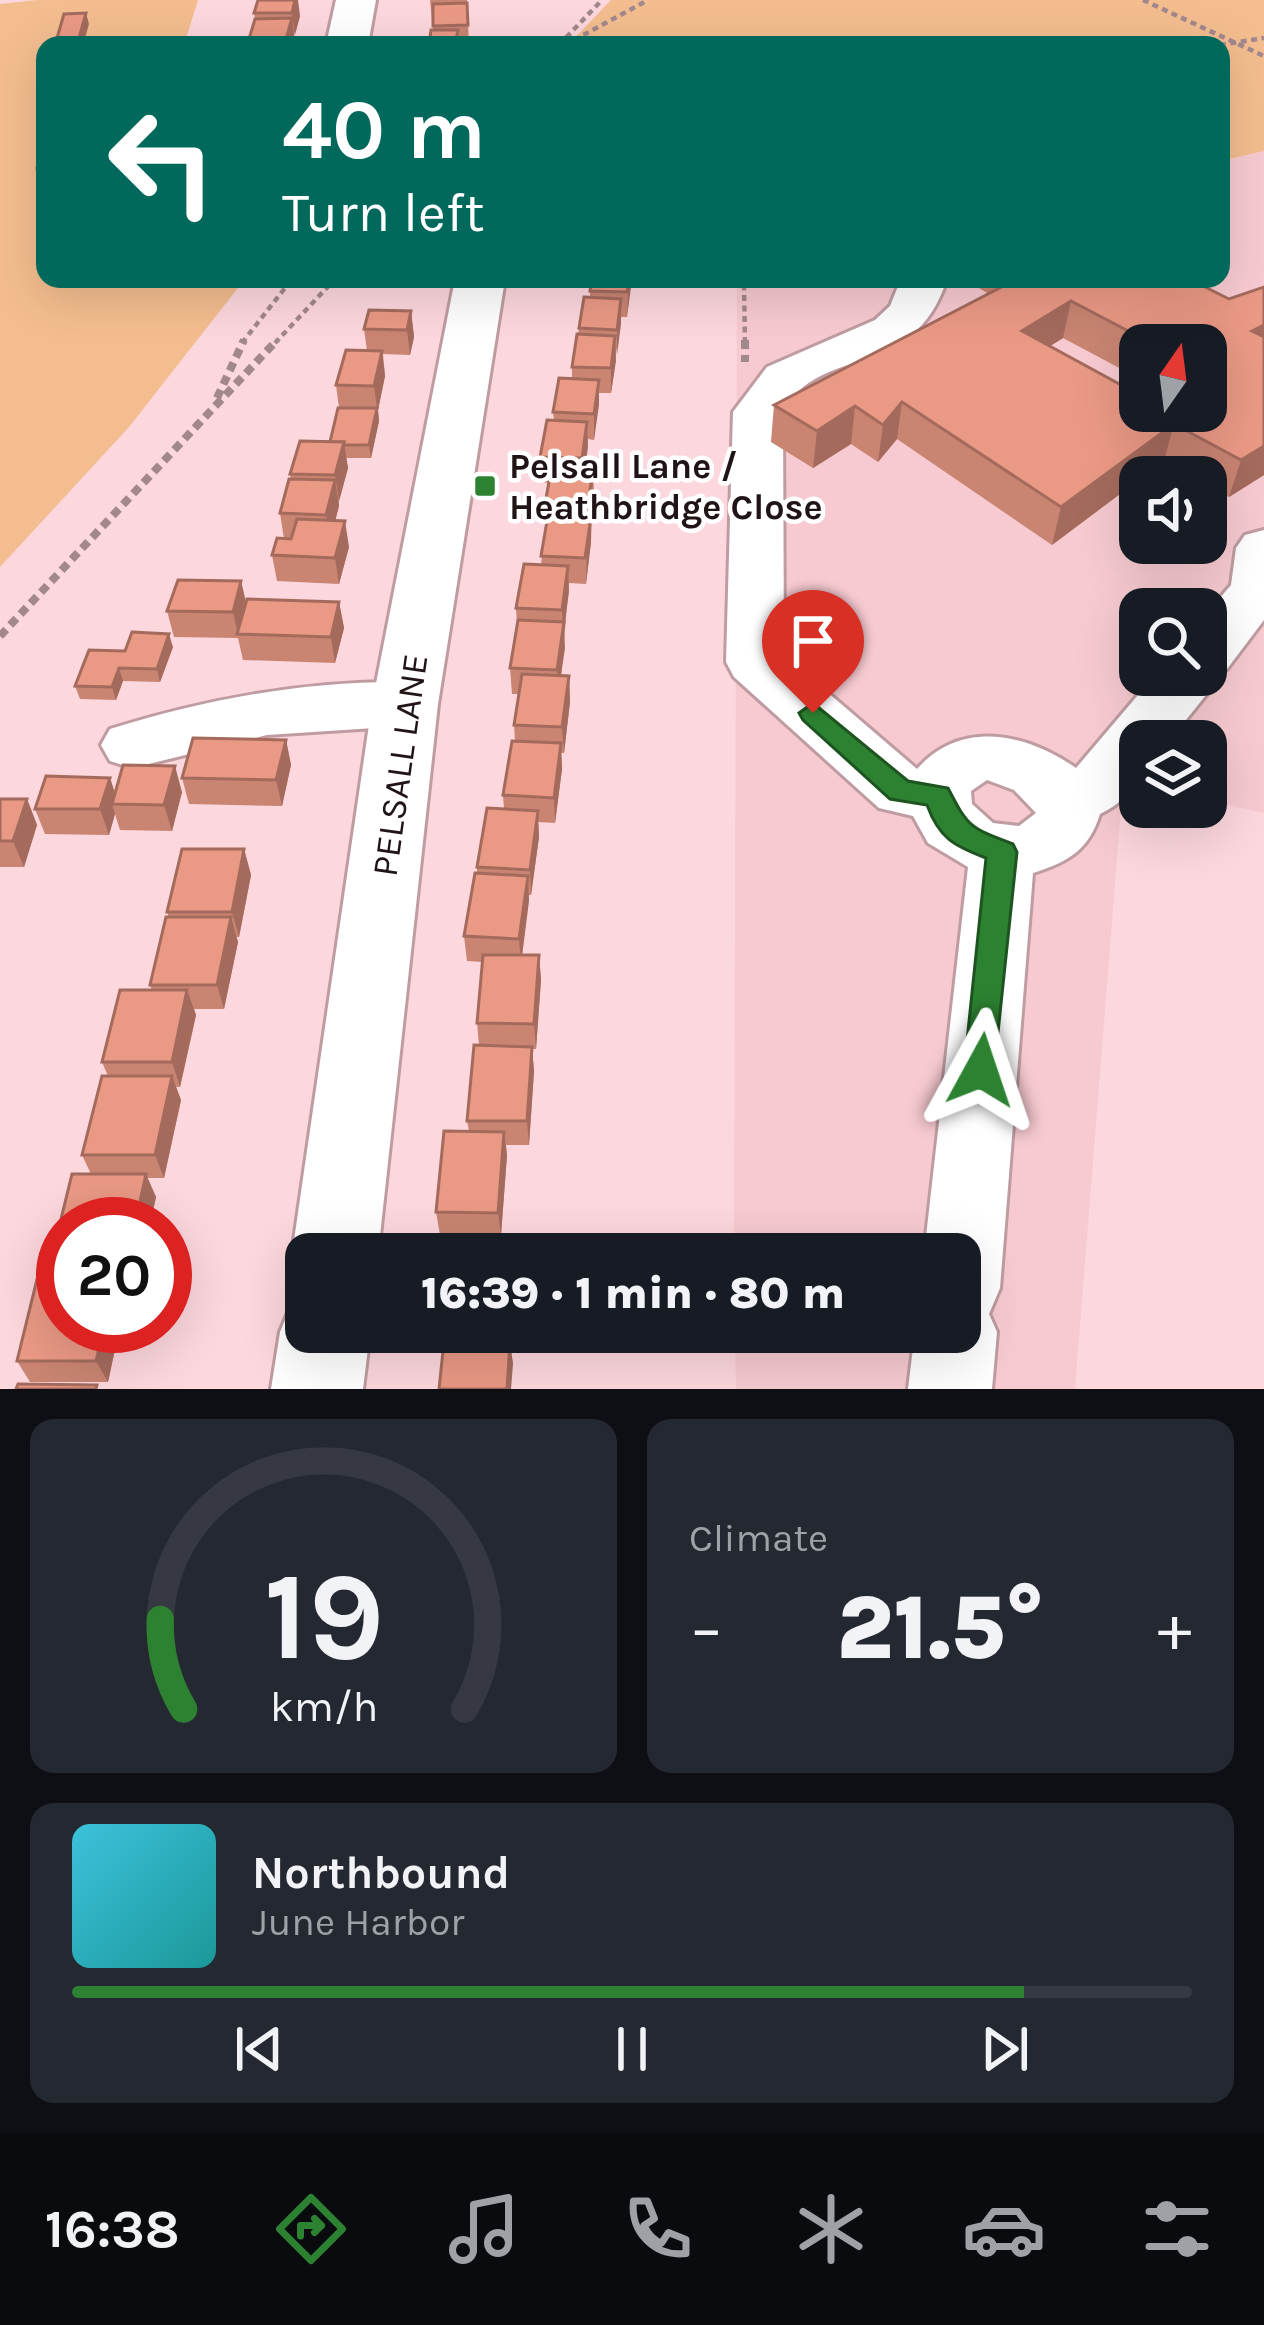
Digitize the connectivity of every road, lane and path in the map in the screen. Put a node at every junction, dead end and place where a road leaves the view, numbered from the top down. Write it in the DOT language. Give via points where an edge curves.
graph roads {
  1 [pos="356,0"];
  2 [pos="602,0"];
  3 [pos="648,0"];
  4 [pos="1143,0"];
  5 [pos="349,36"];
  6 [pos="570,36"];
  7 [pos="579,36"];
  8 [pos="1219,36"];
  9 [pos="1264,38"];
  10 [pos="1230,41"];
  11 [pos="1234,43"];
  12 [pos="1230,44"];
  13 [pos="1264,56"];
  14 [pos="284,288"];
  15 [pos="326,288"];
  16 [pos="478,288"];
  17 [pos="744,288"];
  18 [pos="920,288"];
  19 [pos="780,380"];
  20 [pos="215,403"];
  21 [pos="1264,548"];
  22 [pos="1227,628"];
  23 [pos="0,636"];
  24 [pos="1172,696"];
  25 [pos="406,704"];
  26 [pos="132,745"];
  27 [pos="938,795"];
  28 [pos="1065,802"];
  29 [pos="1002,852"];
  30 [pos="338,1233"];
  31 [pos="965,1233"];
  32 [pos="322,1353"];
  33 [pos="954,1353"];
  34 [pos="317,1389"];
  35 [pos="950,1389"];
  1 -- 5 [label="main road"];
  2 -- 6 [label="path"];
  3 -- 7 [label="path"];
  4 -- 8 [label="path"];
  9 -- 11 [label="path"];
  10 -- 11 [label="path"];
  11 -- 12 [label="path"];
  11 -- 13 [label="path"];
  14 -- 20 [label="path" via="231,357"];
  15 -- 20 [label="path"];
  16 -- 25 [label="main road, PELSALL LANE"];
  17 -- 19 [label="path" via="745,369"];
  18 -- 19 [label="street" via="892,330"];
  19 -- 27 [label="street" via="758,412 754,662 901,791"];
  20 -- 23 [label="path"];
  21 -- 22 [label="street" via="1258,589"];
  24 -- 28 [label="street" via="1095,790"];
  25 -- 26 [label="street" via="201,699"];
  25 -- 30 [label="main road, PELSALL LANE"];
  27 -- 28 [label="street" via="964,761 1004,756 1043,772"];
  27 -- 29 [label="street" via="949,826"];
  28 -- 29 [label="street" via="1065,818 1044,845"];
  29 -- 31 [label="street"];
  32 -- 34 [label="main road"];
  33 -- 35 [label="street"];
}
